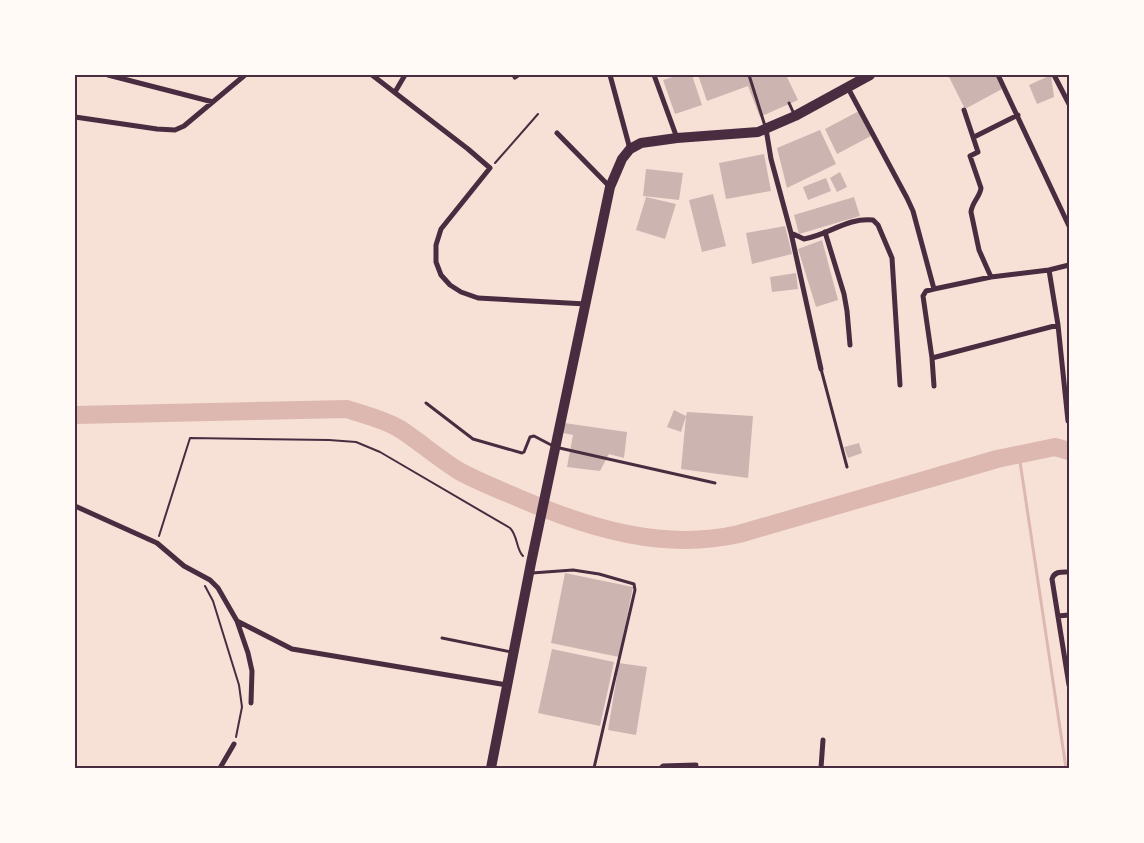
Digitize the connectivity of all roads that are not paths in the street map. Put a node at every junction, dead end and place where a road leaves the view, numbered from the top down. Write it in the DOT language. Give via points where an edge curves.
graph roads {
  1 [pos="108,75"];
  2 [pos="245,75"];
  3 [pos="372,75"];
  4 [pos="405,75"];
  5 [pos="610,75"];
  6 [pos="654,75"];
  7 [pos="749,75"];
  8 [pos="870,75"];
  9 [pos="998,75"];
  10 [pos="1054,75"];
  11 [pos="848,88"];
  12 [pos="395,92"];
  13 [pos="213,102"];
  14 [pos="789,103"];
  15 [pos="1069,104"];
  16 [pos="964,110"];
  17 [pos="1018,115"];
  18 [pos="795,116"];
  19 [pos="75,117"];
  20 [pos="766,129"];
  21 [pos="557,133"];
  22 [pos="677,138"];
  23 [pos="974,138"];
  24 [pos="630,149"];
  25 [pos="610,187"];
  26 [pos="1069,226"];
  27 [pos="825,232"];
  28 [pos="791,233"];
  29 [pos="1069,265"];
  30 [pos="1049,270"];
  31 [pos="991,277"];
  32 [pos="934,289"];
  33 [pos="586,304"];
  34 [pos="1058,325"];
  35 [pos="850,345"];
  36 [pos="932,358"];
  37 [pos="821,369"];
  38 [pos="900,385"];
  39 [pos="934,386"];
  40 [pos="426,403"];
  41 [pos="1068,421"];
  42 [pos="555,447"];
  43 [pos="847,467"];
  44 [pos="714,483"];
  45 [pos="75,506"];
  46 [pos="1069,572"];
  47 [pos="529,574"];
  48 [pos="1069,615"];
  49 [pos="1058,616"];
  50 [pos="237,621"];
  51 [pos="442,638"];
  52 [pos="514,652"];
  53 [pos="1068,663"];
  54 [pos="508,685"];
  55 [pos="1069,685"];
  56 [pos="251,703"];
  57 [pos="823,740"];
  58 [pos="234,744"];
  59 [pos="696,765"];
  60 [pos="220,768"];
  61 [pos="491,768"];
  62 [pos="594,768"];
  63 [pos="661,768"];
  64 [pos="821,768"];
  1 -- 13 [label="street"];
  2 -- 13 [label="street"];
  3 -- 12 [label="street"];
  4 -- 12 [label="street"];
  5 -- 24 [label="street"];
  6 -- 22 [label="street"];
  7 -- 20 [label="lane"];
  8 -- 11 [label="main road"];
  9 -- 17 [label="street"];
  10 -- 15 [label="street"];
  11 -- 18 [label="main road"];
  11 -- 32 [label="street" via="913,211"];
  12 -- 33 [label="street" via="490,168 441,229 436,245 436,262 450,286 478,298"];
  13 -- 19 [label="street" via="175,130"];
  14 -- 18 [label="lane"];
  16 -- 23 [label="street"];
  17 -- 23 [label="street"];
  17 -- 26 [label="street"];
  18 -- 20 [label="main road"];
  20 -- 22 [label="main road"];
  20 -- 28 [label="street"];
  21 -- 25 [label="street"];
  22 -- 24 [label="main road" via="647,142"];
  23 -- 31 [label="street" via="978,152 970,156 981,193 971,212 979,250"];
  24 -- 25 [label="main road"];
  25 -- 33 [label="main road"];
  27 -- 28 [label="street" via="804,239"];
  27 -- 35 [label="street" via="844,294"];
  27 -- 38 [label="street" via="856,220 873,220 878,226 892,258"];
  28 -- 37 [label="street"];
  29 -- 30 [label="street"];
  30 -- 31 [label="street"];
  30 -- 34 [label="street"];
  31 -- 32 [label="street"];
  32 -- 36 [label="street" via="926,291 923,296"];
  33 -- 42 [label="main road"];
  34 -- 36 [label="street"];
  34 -- 41 [label="street"];
  36 -- 39 [label="street"];
  37 -- 43 [label="lane"];
  40 -- 42 [label="lane" via="476,440 522,453 530,437 534,436"];
  42 -- 44 [label="lane"];
  42 -- 47 [label="main road"];
  45 -- 50 [label="street" via="157,543 184,566 210,580"];
  46 -- 49 [label="street" via="1053,575"];
  47 -- 52 [label="main road"];
  47 -- 62 [label="lane" via="573,570 634,584"];
  48 -- 49 [label="street"];
  49 -- 53 [label="street"];
  50 -- 54 [label="street" via="292,649"];
  50 -- 56 [label="street" via="252,671"];
  51 -- 52 [label="lane"];
  52 -- 54 [label="main road"];
  53 -- 55 [label="street"];
  54 -- 61 [label="main road"];
  57 -- 64 [label="street"];
  58 -- 60 [label="street"];
  59 -- 63 [label="street"];
}
